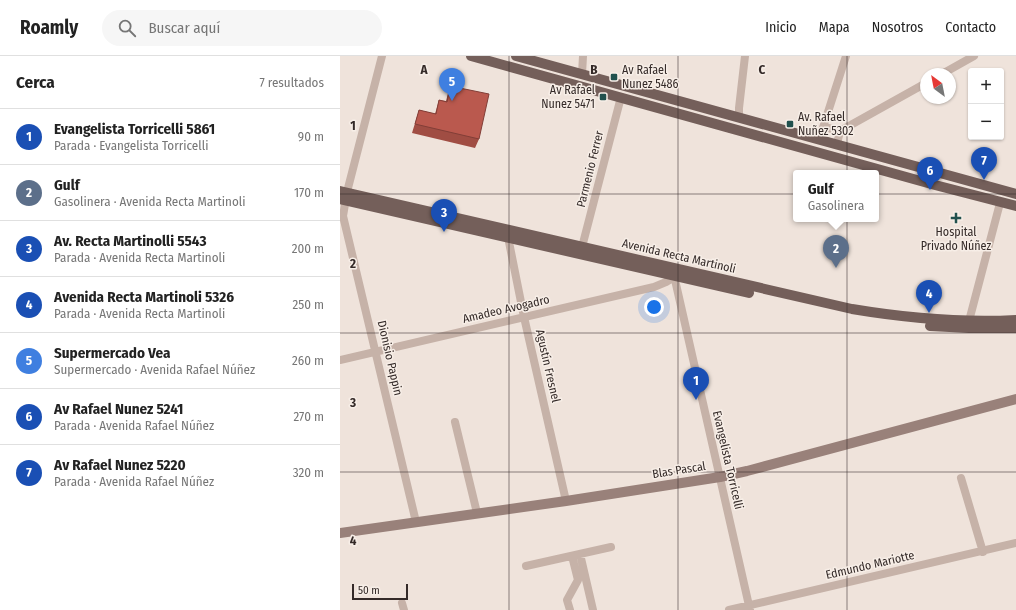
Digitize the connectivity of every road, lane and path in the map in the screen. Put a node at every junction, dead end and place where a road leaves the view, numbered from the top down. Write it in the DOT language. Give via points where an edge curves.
graph roads {
  1 [pos="382,56"];
  2 [pos="471,56"];
  3 [pos="516,56"];
  4 [pos="584,56"];
  5 [pos="745,56"];
  6 [pos="846,56"];
  7 [pos="974,56"];
  8 [pos="953,68"];
  9 [pos="582,74"];
  10 [pos="920,86"];
  11 [pos="620,97"];
  12 [pos="739,117"];
  13 [pos="824,127"];
  14 [pos="840,131"];
  15 [pos="751,134"];
  16 [pos="819,140"];
  17 [pos="837,144"];
  18 [pos="845,160"];
  19 [pos="1016,194"];
  20 [pos="343,195"];
  21 [pos="1000,202"];
  22 [pos="1016,206"];
  23 [pos="508,237"];
  24 [pos="582,247"];
  25 [pos="674,272"];
  26 [pos="524,317"];
  27 [pos="1016,320"];
  28 [pos="969,325"];
  29 [pos="1016,328"];
  30 [pos="376,352"];
  31 [pos="340,360"];
  32 [pos="1016,399"];
  33 [pos="455,422"];
  34 [pos="720,477"];
  35 [pos="961,478"];
  36 [pos="566,501"];
  37 [pos="477,513"];
  38 [pos="416,522"];
  39 [pos="340,533"];
  40 [pos="1016,543"];
  41 [pos="611,547"];
  42 [pos="983,552"];
  43 [pos="576,555"];
  44 [pos="526,566"];
  45 [pos="582,579"];
  46 [pos="749,608"];
  47 [pos="570,610"];
  48 [pos="593,610"];
  49 [pos="729,610"];
  1 -- 20 [label="street, Dionisio Pappin"];
  2 -- 11 [label="main road"];
  3 -- 9 [label="main road"];
  4 -- 9 [label="street"];
  5 -- 12 [label="street"];
  6 -- 13 [label="street"];
  7 -- 8 [label="street"];
  9 -- 12 [label="main road"];
  10 -- 14 [label="street"];
  11 -- 15 [label="main road"];
  11 -- 24 [label="street, Parmenio Ferrer"];
  12 -- 16 [label="main road"];
  13 -- 14 [label="street"];
  13 -- 16 [label="street"];
  14 -- 17 [label="street"];
  15 -- 16 [label="main road" via="764,131 811,144"];
  15 -- 18 [label="main road"];
  16 -- 17 [label="main road"];
  17 -- 18 [label="main road" via="838,152"];
  17 -- 19 [label="main road"];
  18 -- 21 [label="main road"];
  20 -- 23 [label="main road, Avenida Recta Martinoli"];
  20 -- 24 [label="main road, Avenida Recta Martinoli"];
  20 -- 30 [label="street, Dionisio Pappin" via="343,216"];
  21 -- 22 [label="main road"];
  21 -- 28 [label="street"];
  23 -- 25 [label="main road, Avenida Recta Martinoli"];
  23 -- 26 [label="street, Agustín Fresnel"];
  24 -- 25 [label="main road, Avenida Recta Martinoli"];
  25 -- 26 [label="street, Amadeo Avogadro" via="666,282 654,287"];
  25 -- 28 [label="main road, Avenida Recta Martinoli" via="852,316 918,325"];
  25 -- 28 [label="main road, Avenida Recta Martinoli" via="716,282 726,280 852,309"];
  25 -- 34 [label="street, Evangelista Torricelli"];
  26 -- 30 [label="street, Amadeo Avogadro"];
  26 -- 36 [label="street, Agustín Fresnel"];
  27 -- 28 [label="main road, Avenida Recta Martinoli"];
  28 -- 29 [label="main road, Avenida Recta Martinoli"];
  30 -- 31 [label="street, Amadeo Avogadro"];
  30 -- 38 [label="street, Dionisio Pappin"];
  32 -- 34 [label="main road, Blas Pascal"];
  33 -- 37 [label="street"];
  34 -- 36 [label="main road, Blas Pascal"];
  34 -- 46 [label="street, Evangelista Torricelli"];
  35 -- 42 [label="street"];
  36 -- 37 [label="main road, Blas Pascal"];
  37 -- 38 [label="main road, Blas Pascal"];
  38 -- 39 [label="main road, Blas Pascal"];
  40 -- 42 [label="street, Edmundo Mariotte"];
  41 -- 43 [label="street"];
  42 -- 46 [label="street, Edmundo Mariotte"];
  43 -- 44 [label="street"];
  43 -- 45 [label="street"];
  45 -- 47 [label="street" via="567,600"];
  45 -- 48 [label="street"];
  46 -- 49 [label="street, Edmundo Mariotte"];
}
